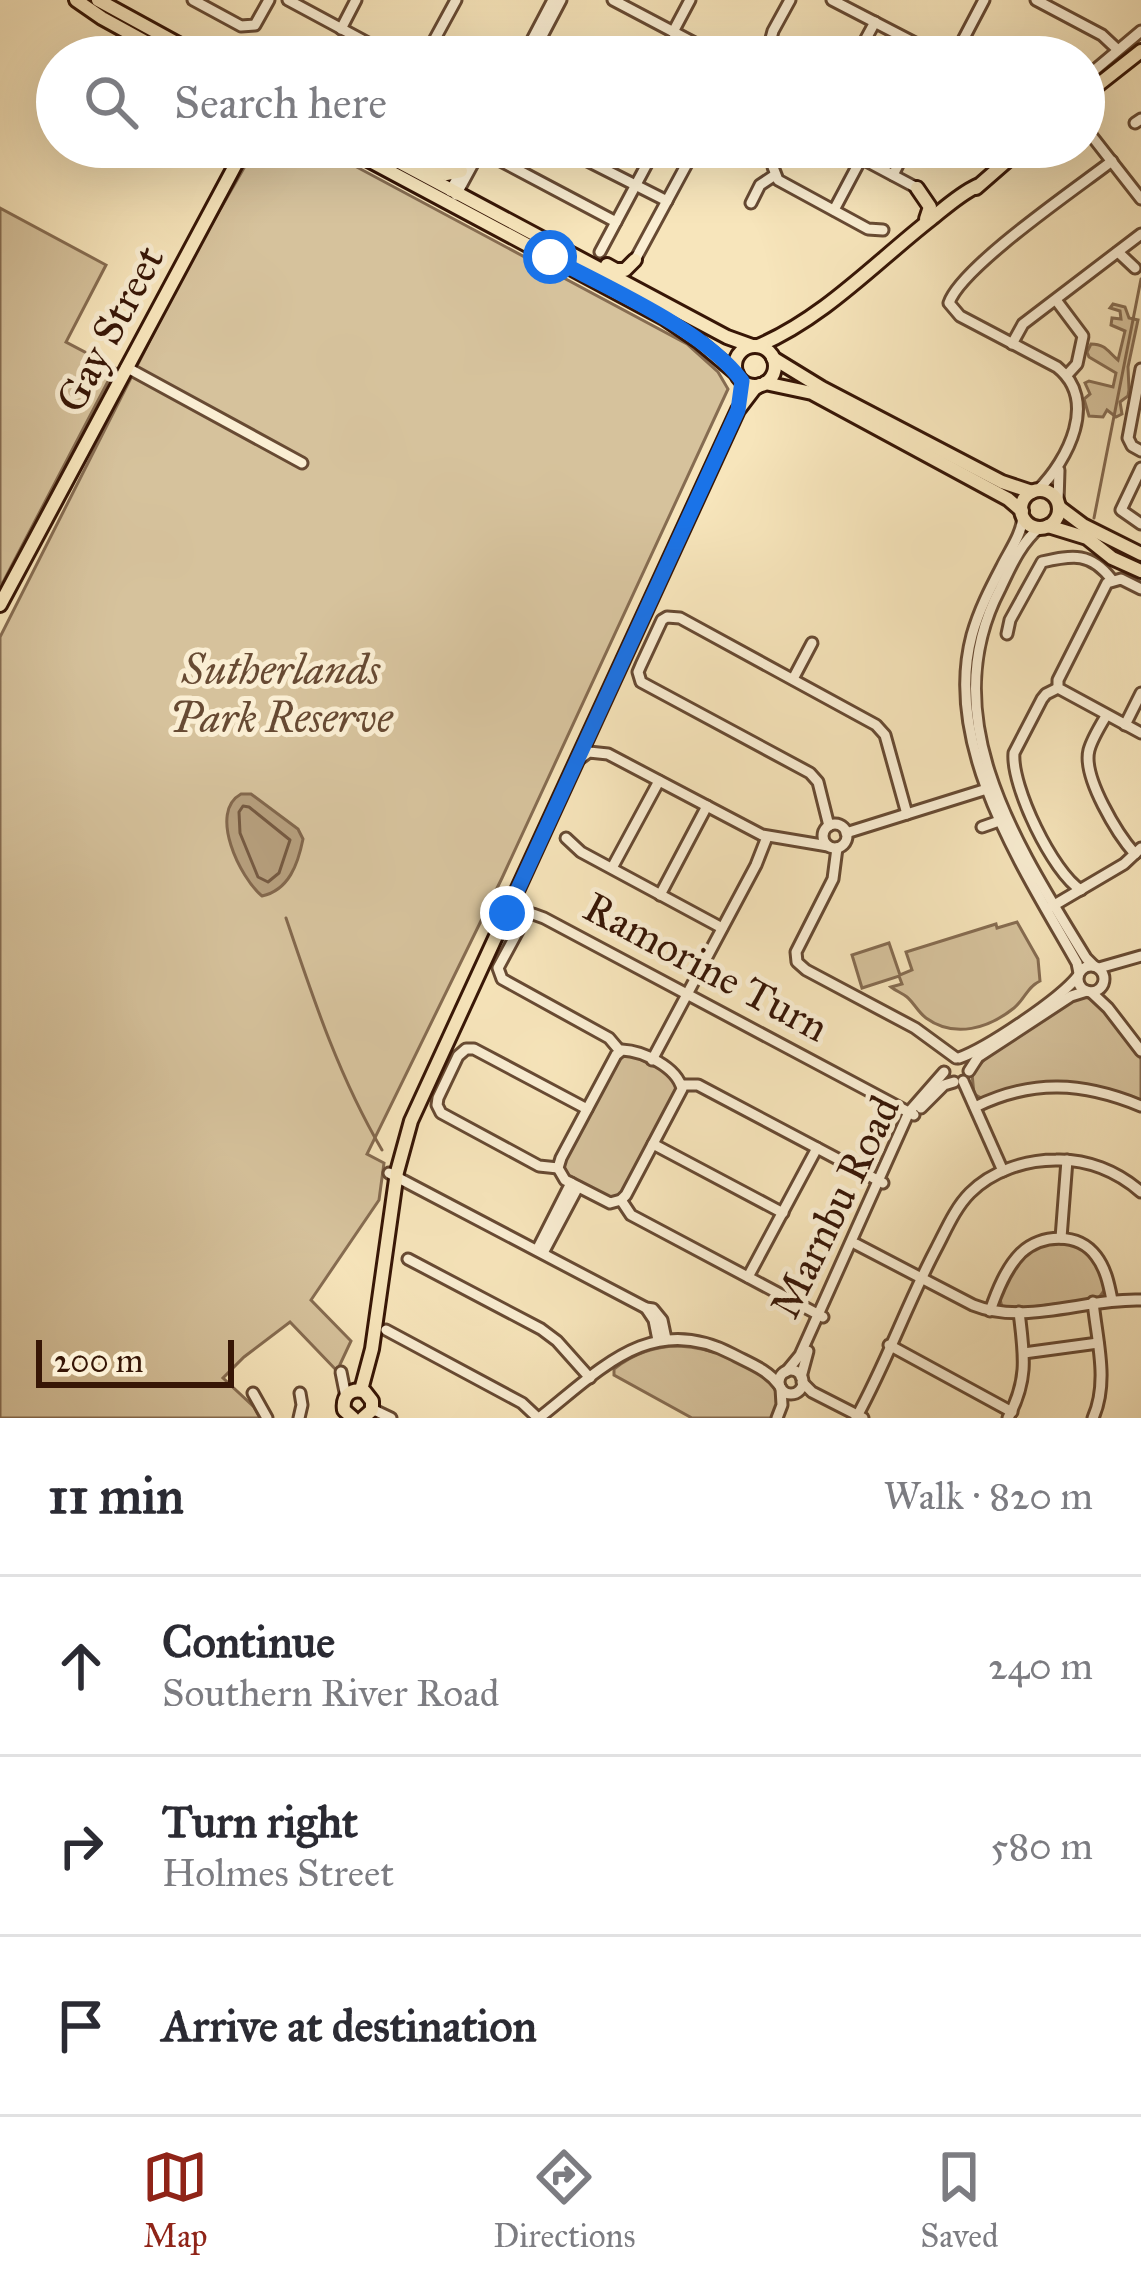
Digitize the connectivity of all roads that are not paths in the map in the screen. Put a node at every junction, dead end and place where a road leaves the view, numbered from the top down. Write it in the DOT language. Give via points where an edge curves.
graph roads {
  1 [pos="76,0"];
  2 [pos="98,0"];
  3 [pos="193,0"];
  4 [pos="269,0"];
  5 [pos="288,0"];
  6 [pos="356,0"];
  7 [pos="456,0"];
  8 [pos="557,0"];
  9 [pos="613,0"];
  10 [pos="690,0"];
  11 [pos="832,0"];
  12 [pos="984,0"];
  13 [pos="1036,0"];
  14 [pos="785,2"];
  15 [pos="875,22"];
  16 [pos="341,28"];
  17 [pos="1141,31"];
  18 [pos="673,32"];
  19 [pos="134,36"];
  20 [pos="164,36"];
  21 [pos="356,36"];
  22 [pos="436,36"];
  23 [pos="538,36"];
  24 [pos="541,36"];
  25 [pos="681,36"];
  26 [pos="771,36"];
  27 [pos="867,36"];
  28 [pos="902,36"];
  29 [pos="965,36"];
  30 [pos="1104,36"];
  31 [pos="1105,37"];
  32 [pos="1118,50"];
  33 [pos="1141,51"];
  34 [pos="1105,61"];
  35 [pos="1105,79"];
  36 [pos="1105,152"];
  37 [pos="1112,161"];
  38 [pos="1105,166"];
  39 [pos="233,168"];
  40 [pos="389,168"];
  41 [pos="411,168"];
  42 [pos="463,168"];
  43 [pos="468,168"];
  44 [pos="516,168"];
  45 [pos="601,168"];
  46 [pos="645,168"];
  47 [pos="685,168"];
  48 [pos="774,168"];
  49 [pos="856,168"];
  50 [pos="879,168"];
  51 [pos="896,168"];
  52 [pos="998,168"];
  53 [pos="1103,168"];
  54 [pos="461,171"];
  55 [pos="775,175"];
  56 [pos="893,175"];
  57 [pos="636,186"];
  58 [pos="976,186"];
  59 [pos="917,188"];
  60 [pos="451,197"];
  61 [pos="1141,199"];
  62 [pos="667,201"];
  63 [pos="953,202"];
  64 [pos="751,203"];
  65 [pos="833,210"];
  66 [pos="616,222"];
  67 [pos="883,230"];
  68 [pos="1141,234"];
  69 [pos="568,251"];
  70 [pos="600,252"];
  71 [pos="1118,252"];
  72 [pos="885,256"];
  73 [pos="635,260"];
  74 [pos="1135,268"];
  75 [pos="866,273"];
  76 [pos="1056,300"];
  77 [pos="781,335"];
  78 [pos="1012,344"];
  79 [pos="755,346"];
  80 [pos="772,356"];
  81 [pos="126,368"];
  82 [pos="1141,372"];
  83 [pos="1067,375"];
  84 [pos="739,377"];
  85 [pos="762,384"];
  86 [pos="738,410"];
  87 [pos="1141,451"];
  88 [pos="302,464"];
  89 [pos="1060,465"];
  90 [pos="1141,468"];
  91 [pos="1035,491"];
  92 [pos="1058,504"];
  93 [pos="1022,513"];
  94 [pos="1141,524"];
  95 [pos="1044,527"];
  96 [pos="1141,554"];
  97 [pos="1141,571"];
  98 [pos="1112,580"];
  99 [pos="1141,589"];
  100 [pos="0,605"];
  101 [pos="1007,634"];
  102 [pos="812,643"];
  103 [pos="793,679"];
  104 [pos="1058,688"];
  105 [pos="608,691"];
  106 [pos="1141,693"];
  107 [pos="1106,716"];
  108 [pos="1125,725"];
  109 [pos="592,728"];
  110 [pos="1141,734"];
  111 [pos="608,754"];
  112 [pos="577,762"];
  113 [pos="659,781"];
  114 [pos="992,788"];
  115 [pos="707,806"];
  116 [pos="554,809"];
  117 [pos="907,814"];
  118 [pos="1004,820"];
  119 [pos="828,826"];
  120 [pos="982,827"];
  121 [pos="846,833"];
  122 [pos="767,837"];
  123 [pos="566,838"];
  124 [pos="792,840"];
  125 [pos="832,847"];
  126 [pos="1138,851"];
  127 [pos="612,868"];
  128 [pos="1081,890"];
  129 [pos="660,895"];
  130 [pos="1050,908"];
  131 [pos="722,928"];
  132 [pos="1141,956"];
  133 [pos="1079,974"];
  134 [pos="1100,974"];
  135 [pos="1089,992"];
  136 [pos="687,994"];
  137 [pos="1108,1008"];
  138 [pos="931,1040"];
  139 [pos="620,1051"];
  140 [pos="1141,1051"];
  141 [pos="957,1058"];
  142 [pos="652,1060"];
  143 [pos="944,1070"];
  144 [pos="962,1078"];
  145 [pos="682,1085"];
  146 [pos="1141,1106"];
  147 [pos="975,1108"];
  148 [pos="586,1109"];
  149 [pos="911,1113"];
  150 [pos="653,1144"];
  151 [pos="817,1148"];
  152 [pos="1067,1160"];
  153 [pos="558,1168"];
  154 [pos="1003,1171"];
  155 [pos="392,1180"];
  156 [pos="880,1181"];
  157 [pos="574,1185"];
  158 [pos="1141,1192"];
  159 [pos="621,1200"];
  160 [pos="783,1213"];
  161 [pos="1061,1238"];
  162 [pos="856,1244"];
  163 [pos="540,1251"];
  164 [pos="408,1259"];
  165 [pos="748,1277"];
  166 [pos="921,1277"];
  167 [pos="1112,1300"];
  168 [pos="1141,1300"];
  169 [pos="1093,1302"];
  170 [pos="990,1311"];
  171 [pos="1019,1312"];
  172 [pos="821,1316"];
  173 [pos="386,1330"];
  174 [pos="662,1340"];
  175 [pos="1098,1343"];
  176 [pos="890,1345"];
  177 [pos="1024,1353"];
  178 [pos="767,1372"];
  179 [pos="785,1372"];
  180 [pos="590,1378"];
  181 [pos="802,1380"];
  182 [pos="780,1387"];
  183 [pos="354,1392"];
  184 [pos="253,1393"];
  185 [pos="300,1393"];
  186 [pos="794,1394"];
  187 [pos="782,1405"];
  188 [pos="368,1413"];
  189 [pos="1010,1415"];
  190 [pos="857,1417"];
  191 [pos="267,1418"];
  192 [pos="299,1418"];
  193 [pos="353,1418"];
  194 [pos="391,1418"];
  195 [pos="538,1418"];
  196 [pos="778,1418"];
  197 [pos="1093,1418"];
  1 -- 19 [label="main road"];
  2 -- 20 [label="main road"];
  3 -- 4 [label="street" via="245,27 255,25"];
  5 -- 16 [label="street"];
  6 -- 16 [label="street"];
  7 -- 22 [label="street"];
  8 -- 23 [label="street"];
  8 -- 24 [label="street"];
  9 -- 18 [label="street"];
  10 -- 18 [label="street"];
  11 -- 15 [label="street"];
  12 -- 29 [label="street"];
  13 -- 30 [label="street"];
  14 -- 26 [label="street"];
  15 -- 27 [label="street"];
  15 -- 28 [label="street"];
  16 -- 21 [label="street"];
  17 -- 32 [label="street"];
  18 -- 25 [label="street"];
  31 -- 32 [label="street"];
  32 -- 34 [label="street"];
  33 -- 35 [label="main road"];
  36 -- 37 [label="street"];
  37 -- 38 [label="street"];
  37 -- 61 [label="street"];
  39 -- 81 [label="main road, Gay Street"];
  40 -- 60 [label="main road"];
  41 -- 54 [label="main road"];
  41 -- 60 [label="main road"];
  42 -- 54 [label="street"];
  43 -- 60 [label="street"];
  44 -- 66 [label="street"];
  45 -- 57 [label="street"];
  46 -- 57 [label="street"];
  47 -- 62 [label="street"];
  48 -- 55 [label="street"];
  49 -- 65 [label="street"];
  50 -- 56 [label="street"];
  51 -- 56 [label="street"];
  52 -- 58 [label="main road"];
  53 -- 78 [label="street" via="974,267 952,294 960,316"];
  54 -- 60 [label="street"];
  55 -- 64 [label="street"];
  55 -- 65 [label="street"];
  56 -- 59 [label="street"];
  57 -- 62 [label="street"];
  57 -- 66 [label="street"];
  58 -- 63 [label="main road"];
  58 -- 75 [label="main road"];
  59 -- 63 [label="main road"];
  59 -- 72 [label="main road" via="930,213"];
  60 -- 69 [label="main road"];
  60 -- 84 [label="main road" via="664,318"];
  62 -- 73 [label="street"];
  63 -- 72 [label="main road"];
  65 -- 67 [label="street"];
  66 -- 70 [label="street"];
  68 -- 71 [label="street"];
  69 -- 73 [label="main road" via="620,270"];
  69 -- 79 [label="main road"];
  71 -- 74 [label="street"];
  71 -- 76 [label="street"];
  72 -- 75 [label="main road"];
  75 -- 77 [label="main road"];
  76 -- 78 [label="street"];
  76 -- 83 [label="street" via="1083,336"];
  77 -- 79 [label="main road"];
  77 -- 80 [label="main road"];
  78 -- 83 [label="street"];
  79 -- 80 [label="main road"];
  79 -- 84 [label="main road" via="738,356"];
  80 -- 85 [label="main road" via="774,372"];
  80 -- 91 [label="main road" via="1002,482"];
  81 -- 88 [label="street"];
  81 -- 100 [label="main road, Gay Street"];
  82 -- 87 [label="street" via="1128,438"];
  83 -- 89 [label="street" via="1076,427"];
  84 -- 85 [label="main road"];
  84 -- 86 [label="main road"];
  85 -- 86 [label="main road"];
  85 -- 93 [label="main road" via="821,398"];
  86 -- 105 [label="main road"];
  89 -- 91 [label="street"];
  89 -- 92 [label="street"];
  90 -- 94 [label="street" via="1121,510"];
  91 -- 92 [label="main road" via="1050,492"];
  91 -- 93 [label="main road"];
  92 -- 95 [label="main road" via="1058,516"];
  92 -- 96 [label="main road"];
  93 -- 95 [label="main road"];
  93 -- 114 [label="street" via="969,647 968,719"];
  95 -- 97 [label="main road" via="1087,538"];
  95 -- 114 [label="street" via="1024,542 975,658 976,722"];
  98 -- 99 [label="street"];
  98 -- 101 [label="street" via="1076,555 1042,562"];
  98 -- 104 [label="street"];
  102 -- 103 [label="street"];
  103 -- 117 [label="street" via="876,724"];
  103 -- 119 [label="street" via="671,615 638,672 641,682 810,773"];
  104 -- 107 [label="street"];
  104 -- 128 [label="street" via="1042,699 1013,762 1044,841"];
  105 -- 109 [label="main road"];
  105 -- 116 [label="main road"];
  106 -- 108 [label="street"];
  107 -- 108 [label="street"];
  107 -- 126 [label="street" via="1088,766 1124,841"];
  108 -- 110 [label="street"];
  109 -- 111 [label="street"];
  109 -- 112 [label="main road"];
  111 -- 112 [label="street" via="589,752"];
  111 -- 113 [label="street"];
  112 -- 116 [label="main road"];
  113 -- 115 [label="street"];
  113 -- 127 [label="street"];
  114 -- 117 [label="street"];
  114 -- 118 [label="street"];
  115 -- 122 [label="street"];
  115 -- 129 [label="street"];
  116 -- 155 [label="main road" via="411,1121"];
  117 -- 121 [label="street"];
  118 -- 120 [label="street"];
  118 -- 130 [label="street"];
  119 -- 121 [label="street"];
  119 -- 124 [label="street"];
  119 -- 125 [label="street" via="823,835"];
  121 -- 125 [label="street"];
  122 -- 124 [label="street"];
  122 -- 131 [label="street"];
  123 -- 127 [label="street"];
  124 -- 125 [label="street"];
  125 -- 138 [label="street" via="833,879 796,962"];
  126 -- 128 [label="street"];
  127 -- 129 [label="street"];
  128 -- 130 [label="street"];
  129 -- 131 [label="street"];
  130 -- 133 [label="street"];
  130 -- 134 [label="street"];
  131 -- 136 [label="street"];
  132 -- 134 [label="street"];
  133 -- 134 [label="street" via="1087,966"];
  133 -- 135 [label="street"];
  133 -- 141 [label="street" via="1063,993"];
  134 -- 135 [label="street, Marnbu Road"];
  134 -- 137 [label="street"];
  135 -- 137 [label="street"];
  135 -- 144 [label="street, Marnbu Road" via="1032,1022"];
  136 -- 139 [label="street, Ramorine Turn" via="544,918 522,918 499,968 502,979"];
  136 -- 142 [label="street"];
  136 -- 149 [label="street, Ramorine Turn"];
  137 -- 140 [label="street"];
  138 -- 141 [label="street"];
  138 -- 143 [label="street"];
  139 -- 142 [label="street"];
  139 -- 148 [label="street"];
  141 -- 143 [label="street"];
  141 -- 144 [label="street" via="968,1064"];
  142 -- 145 [label="street"];
  143 -- 144 [label="street" via="947,1078"];
  143 -- 149 [label="street, Marnbu Road"];
  144 -- 147 [label="street"];
  144 -- 149 [label="street, Marnbu Road"];
  145 -- 150 [label="street"];
  145 -- 151 [label="street" via="698,1085"];
  146 -- 147 [label="street" via="1063,1086 1010,1092"];
  147 -- 154 [label="street"];
  148 -- 153 [label="street"];
  148 -- 153 [label="street" via="474,1049 458,1057 439,1098 441,1113 539,1166"];
  149 -- 156 [label="street, Marnbu Road"];
  150 -- 159 [label="street"];
  150 -- 160 [label="street"];
  151 -- 156 [label="street"];
  151 -- 160 [label="street"];
  152 -- 154 [label="street"];
  152 -- 158 [label="street" via="1118,1175"];
  152 -- 161 [label="street"];
  153 -- 157 [label="street"];
  154 -- 166 [label="street" via="962,1203"];
  155 -- 163 [label="street"];
  155 -- 183 [label="main road" via="372,1349"];
  156 -- 162 [label="street, Marnbu Road"];
  156 -- 172 [label="street, Marnbu Road"];
  157 -- 159 [label="street" via="609,1203"];
  157 -- 163 [label="street"];
  159 -- 165 [label="street" via="632,1215"];
  160 -- 165 [label="street"];
  161 -- 167 [label="street" via="1094,1253"];
  161 -- 170 [label="street" via="1021,1253"];
  162 -- 166 [label="street"];
  162 -- 172 [label="street, Marnbu Road"];
  163 -- 174 [label="street" via="646,1308"];
  164 -- 180 [label="street" via="541,1329"];
  165 -- 172 [label="street"];
  166 -- 170 [label="street"];
  166 -- 176 [label="street"];
  167 -- 168 [label="street"];
  167 -- 169 [label="street"];
  169 -- 171 [label="street"];
  169 -- 175 [label="street"];
  170 -- 171 [label="street"];
  171 -- 177 [label="street"];
  172 -- 179 [label="street, Marnbu Road"];
  172 -- 181 [label="street, Marnbu Road"];
  173 -- 195 [label="street"];
  174 -- 178 [label="street" via="710,1344"];
  174 -- 180 [label="street" via="625,1352"];
  175 -- 177 [label="street"];
  175 -- 197 [label="street" via="1102,1374"];
  176 -- 189 [label="street"];
  176 -- 190 [label="street"];
  177 -- 189 [label="street"];
  178 -- 179 [label="street"];
  178 -- 182 [label="street"];
  179 -- 181 [label="street"];
  179 -- 182 [label="street"];
  180 -- 195 [label="street"];
  181 -- 186 [label="street"];
  181 -- 190 [label="street"];
  182 -- 186 [label="street"];
  182 -- 187 [label="street"];
  183 -- 188 [label="main road" via="371,1397"];
  183 -- 193 [label="main road" via="344,1410"];
  184 -- 191 [label="street"];
  185 -- 192 [label="street"];
  186 -- 187 [label="street"];
  186 -- 190 [label="street"];
  187 -- 196 [label="street"];
  188 -- 194 [label="street"];
}
